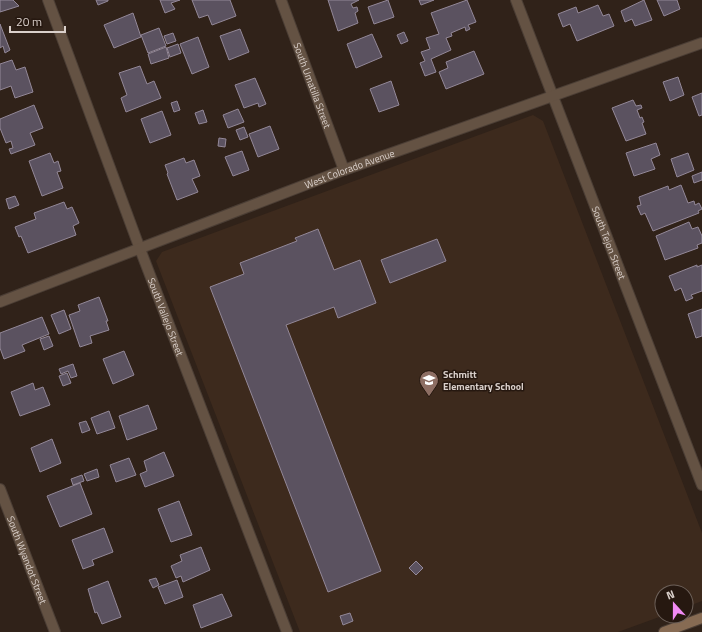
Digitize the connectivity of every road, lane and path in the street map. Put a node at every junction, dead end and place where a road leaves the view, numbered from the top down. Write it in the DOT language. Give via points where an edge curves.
graph roads {
  1 [pos="48,0"];
  2 [pos="281,0"];
  3 [pos="516,0"];
  4 [pos="702,43"];
  5 [pos="552,97"];
  6 [pos="344,170"];
  7 [pos="140,248"];
  8 [pos="0,302"];
  9 [pos="702,485"];
  10 [pos="0,489"];
  11 [pos="702,618"];
  12 [pos="55,632"];
  13 [pos="287,632"];
  14 [pos="664,632"];
  1 -- 7 [label="street, South Vallejo Street"];
  2 -- 6 [label="street, South Umatilla Street"];
  3 -- 5 [label="street, South Tejon Street"];
  4 -- 5 [label="street, West Colorado Avenue"];
  5 -- 6 [label="street, West Colorado Avenue"];
  5 -- 9 [label="street, South Tejon Street"];
  6 -- 7 [label="street, West Colorado Avenue"];
  7 -- 8 [label="street, West Colorado Avenue"];
  7 -- 13 [label="street, South Vallejo Street"];
  10 -- 12 [label="street, South Wyandot Street"];
  11 -- 14 [label="street"];
}
